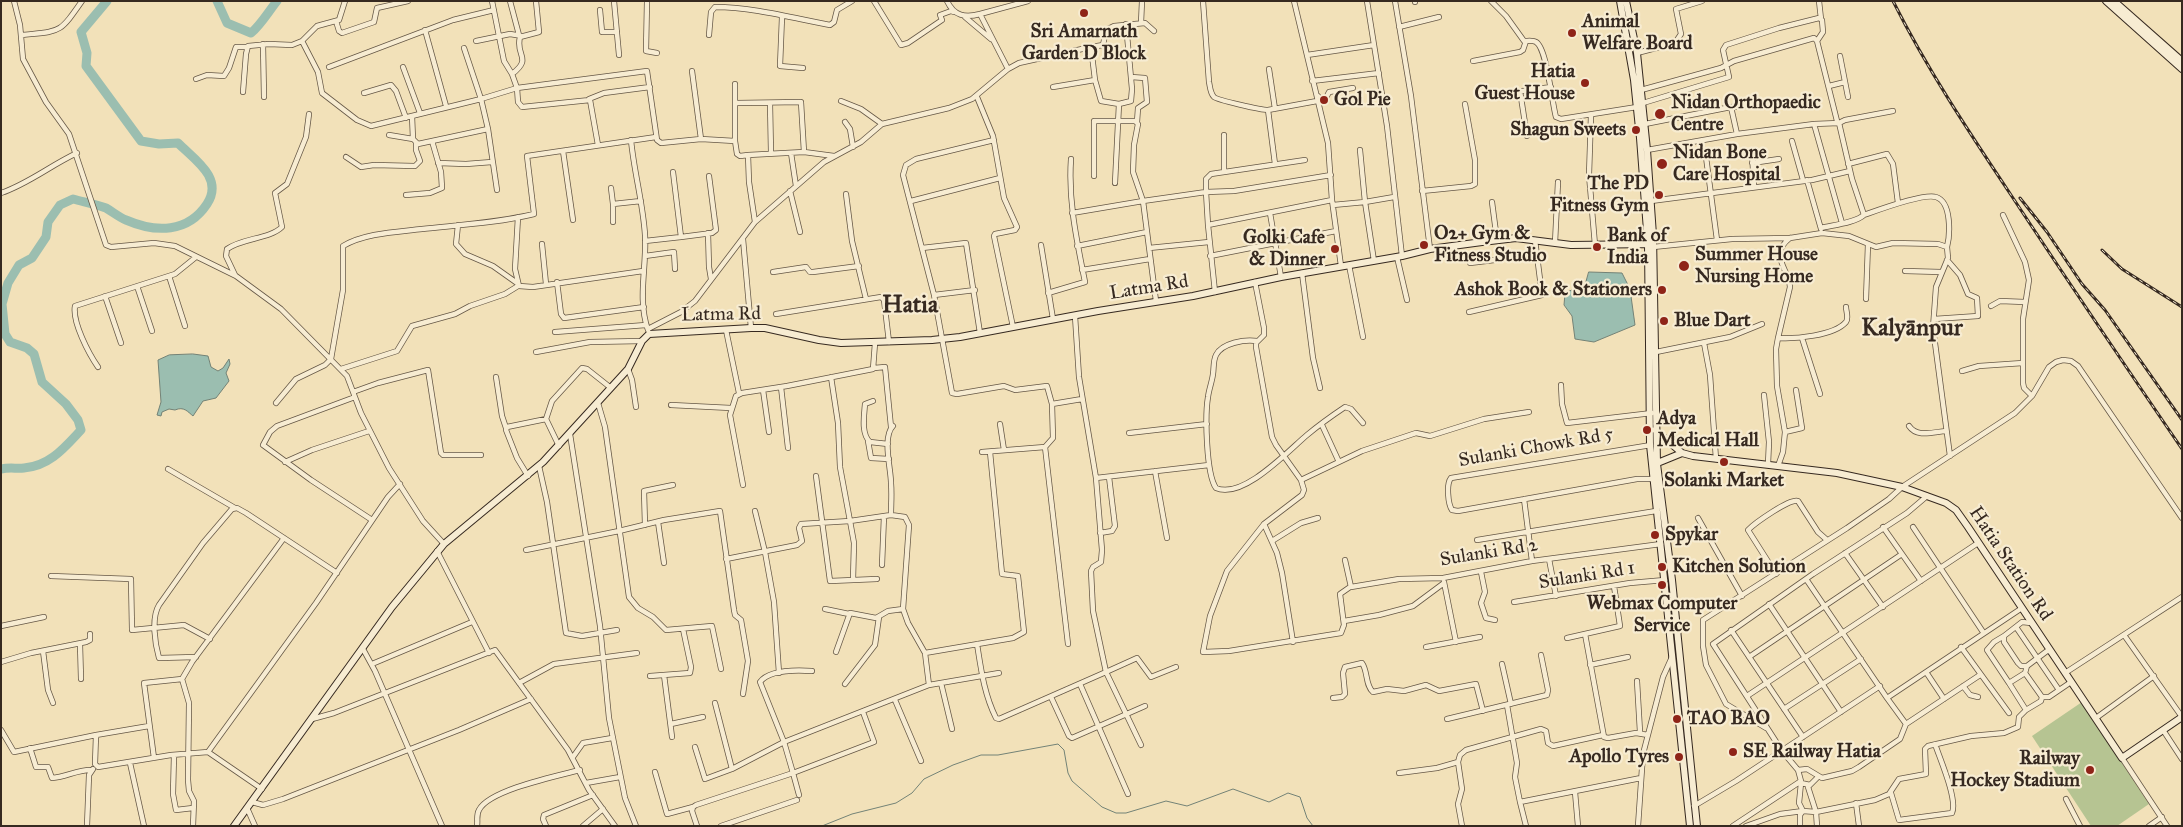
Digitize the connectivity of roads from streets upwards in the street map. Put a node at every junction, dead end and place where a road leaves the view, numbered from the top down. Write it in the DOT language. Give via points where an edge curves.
graph roads {
  1 [pos="14,1"];
  2 [pos="82,1"];
  3 [pos="345,1"];
  4 [pos="408,1"];
  5 [pos="492,1"];
  6 [pos="510,1"];
  7 [pos="536,1"];
  8 [pos="614,1"];
  9 [pos="647,1"];
  10 [pos="852,1"];
  11 [pos="874,1"];
  12 [pos="947,1"];
  13 [pos="1142,1"];
  14 [pos="1203,1"];
  15 [pos="1294,1"];
  16 [pos="1367,1"];
  17 [pos="1396,1"];
  18 [pos="1491,1"];
  19 [pos="1620,1"];
  20 [pos="1626,1"];
  21 [pos="1702,1"];
  22 [pos="1819,1"];
  23 [pos="2106,1"];
  24 [pos="2114,1"];
  25 [pos="1025,2"];
  26 [pos="494,10"];
  27 [pos="600,10"];
  28 [pos="954,12"];
  29 [pos="980,14"];
  30 [pos="782,16"];
  31 [pos="965,17"];
  32 [pos="1439,17"];
  33 [pos="1821,18"];
  34 [pos="336,21"];
  35 [pos="1141,23"];
  36 [pos="1126,24"];
  37 [pos="1399,27"];
  38 [pos="426,30"];
  39 [pos="1154,31"];
  40 [pos="617,32"];
  41 [pos="22,35"];
  42 [pos="500,35"];
  43 [pos="709,35"];
  44 [pos="520,36"];
  45 [pos="991,36"];
  46 [pos="302,40"];
  47 [pos="1817,40"];
  48 [pos="476,41"];
  49 [pos="1526,42"];
  50 [pos="263,44"];
  51 [pos="1374,45"];
  52 [pos="247,47"];
  53 [pos="464,48"];
  54 [pos="1091,48"];
  55 [pos="657,53"];
  56 [pos="1637,53"];
  57 [pos="619,55"];
  58 [pos="1307,55"];
  59 [pos="1840,56"];
  60 [pos="1473,61"];
  61 [pos="2182,62"];
  62 [pos="1727,65"];
  63 [pos="329,67"];
  64 [pos="403,67"];
  65 [pos="803,68"];
  66 [pos="1008,68"];
  67 [pos="1269,69"];
  68 [pos="2182,70"];
  69 [pos="692,71"];
  70 [pos="1379,73"];
  71 [pos="512,74"];
  72 [pos="1131,77"];
  73 [pos="196,79"];
  74 [pos="1095,80"];
  75 [pos="1637,80"];
  76 [pos="1312,81"];
  77 [pos="1845,82"];
  78 [pos="735,84"];
  79 [pos="1829,86"];
  80 [pos="650,87"];
  81 [pos="1053,87"];
  82 [pos="1551,87"];
  83 [pos="517,88"];
  84 [pos="1352,88"];
  85 [pos="1641,90"];
  86 [pos="243,92"];
  87 [pos="1520,92"];
  88 [pos="364,93"];
  89 [pos="1501,94"];
  90 [pos="1316,95"];
  91 [pos="977,96"];
  92 [pos="264,97"];
  93 [pos="1848,97"];
  94 [pos="481,99"];
  95 [pos="589,99"];
  96 [pos="841,101"];
  97 [pos="1318,101"];
  98 [pos="1805,102"];
  99 [pos="736,103"];
  100 [pos="770,103"];
  101 [pos="1119,104"];
  102 [pos="1465,104"];
  103 [pos="1640,105"];
  104 [pos="446,106"];
  105 [pos="1731,107"];
  106 [pos="1275,109"];
  107 [pos="1268,110"];
  108 [pos="1893,111"];
  109 [pos="420,113"];
  110 [pos="309,114"];
  111 [pos="1591,115"];
  112 [pos="412,116"];
  113 [pos="406,118"];
  114 [pos="1118,120"];
  115 [pos="845,122"];
  116 [pos="1137,122"];
  117 [pos="1838,122"];
  118 [pos="882,124"];
  119 [pos="1645,124"];
  120 [pos="1814,124"];
  121 [pos="488,129"];
  122 [pos="1736,134"];
  123 [pos="389,135"];
  124 [pos="1224,135"];
  125 [pos="1527,136"];
  126 [pos="656,137"];
  127 [pos="701,139"];
  128 [pos="631,140"];
  129 [pos="994,140"];
  130 [pos="415,141"];
  131 [pos="432,141"];
  132 [pos="735,141"];
  133 [pos="1792,141"];
  134 [pos="598,144"];
  135 [pos="852,147"];
  136 [pos="1360,150"];
  137 [pos="1647,150"];
  138 [pos="564,151"];
  139 [pos="804,152"];
  140 [pos="77,153"];
  141 [pos="771,153"];
  142 [pos="791,153"];
  143 [pos="1752,154"];
  144 [pos="748,156"];
  145 [pos="834,156"];
  146 [pos="346,157"];
  147 [pos="1706,157"];
  148 [pos="1071,159"];
  149 [pos="1779,159"];
  150 [pos="1305,160"];
  151 [pos="492,162"];
  152 [pos="438,163"];
  153 [pos="1752,163"];
  154 [pos="1275,164"];
  155 [pos="1848,164"];
  156 [pos="1850,171"];
  157 [pos="673,172"];
  158 [pos="1224,172"];
  159 [pos="1331,175"];
  160 [pos="709,176"];
  161 [pos="1094,176"];
  162 [pos="1829,177"];
  163 [pos="1000,178"];
  164 [pos="1805,180"];
  165 [pos="1558,182"];
  166 [pos="1115,183"];
  167 [pos="796,186"];
  168 [pos="1754,186"];
  169 [pos="610,188"];
  170 [pos="497,190"];
  171 [pos="790,191"];
  172 [pos="1422,191"];
  173 [pos="1206,192"];
  174 [pos="1,193"];
  175 [pos="1712,193"];
  176 [pos="846,194"];
  177 [pos="406,195"];
  178 [pos="1394,197"];
  179 [pos="641,201"];
  180 [pos="911,201"];
  181 [pos="1144,201"];
  182 [pos="1651,201"];
  183 [pos="1333,202"];
  184 [pos="1365,202"];
  185 [pos="1492,202"];
  186 [pos="1898,203"];
  187 [pos="613,204"];
  188 [pos="1072,213"];
  189 [pos="1270,213"];
  190 [pos="1864,215"];
  191 [pos="2002,215"];
  192 [pos="518,217"];
  193 [pos="573,220"];
  194 [pos="613,222"];
  195 [pos="755,222"];
  196 [pos="1842,222"];
  197 [pos="1208,225"];
  198 [pos="458,226"];
  199 [pos="1336,231"];
  200 [pos="1822,231"];
  201 [pos="800,232"];
  202 [pos="1147,232"];
  203 [pos="708,233"];
  204 [pos="681,236"];
  205 [pos="1790,238"];
  206 [pos="743,239"];
  207 [pos="1497,240"];
  208 [pos="1535,240"];
  209 [pos="1717,240"];
  210 [pos="646,242"];
  211 [pos="1209,242"];
  212 [pos="1276,243"];
  213 [pos="1555,243"];
  214 [pos="542,244"];
  215 [pos="1868,244"];
  216 [pos="1041,245"];
  217 [pos="1595,245"];
  218 [pos="1651,245"];
  219 [pos="1077,246"];
  220 [pos="1947,247"];
  221 [pos="922,248"];
  222 [pos="1149,248"];
  223 [pos="1430,249"];
  224 [pos="1536,255"];
  225 [pos="644,256"];
  226 [pos="1210,256"];
  227 [pos="1400,256"];
  228 [pos="196,257"];
  229 [pos="1150,259"];
  230 [pos="1947,260"];
  231 [pos="1374,261"];
  232 [pos="1470,263"];
  233 [pos="1348,265"];
  234 [pos="859,266"];
  235 [pos="1341,266"];
  236 [pos="675,269"];
  237 [pos="1082,270"];
  238 [pos="643,271"];
  239 [pos="774,272"];
  240 [pos="1905,272"];
  241 [pos="1941,272"];
  242 [pos="1302,273"];
  243 [pos="169,276"];
  244 [pos="236,276"];
  245 [pos="1281,277"];
  246 [pos="711,279"];
  247 [pos="557,282"];
  248 [pos="1255,282"];
  249 [pos="518,284"];
  250 [pos="546,284"];
  251 [pos="137,286"];
  252 [pos="975,290"];
  253 [pos="1215,292"];
  254 [pos="1048,293"];
  255 [pos="934,295"];
  256 [pos="105,296"];
  257 [pos="1866,299"];
  258 [pos="866,300"];
  259 [pos="1407,300"];
  260 [pos="1156,301"];
  261 [pos="2025,302"];
  262 [pos="1991,306"];
  263 [pos="1846,307"];
  264 [pos="644,308"];
  265 [pos="1469,312"];
  266 [pos="776,314"];
  267 [pos="1074,316"];
  268 [pos="1053,319"];
  269 [pos="1934,319"];
  270 [pos="1762,324"];
  271 [pos="185,326"];
  272 [pos="1013,327"];
  273 [pos="751,328"];
  274 [pos="648,329"];
  275 [pos="726,330"];
  276 [pos="152,331"];
  277 [pos="554,332"];
  278 [pos="980,333"];
  279 [pos="1363,337"];
  280 [pos="1778,338"];
  281 [pos="1802,338"];
  282 [pos="941,339"];
  283 [pos="642,341"];
  284 [pos="1257,341"];
  285 [pos="889,342"];
  286 [pos="121,343"];
  287 [pos="875,343"];
  288 [pos="1704,343"];
  289 [pos="536,352"];
  290 [pos="1656,352"];
  291 [pos="331,359"];
  292 [pos="2023,363"];
  293 [pos="98,367"];
  294 [pos="874,368"];
  295 [pos="341,369"];
  296 [pos="628,369"];
  297 [pos="1962,371"];
  298 [pos="496,377"];
  299 [pos="831,377"];
  300 [pos="1561,385"];
  301 [pos="781,387"];
  302 [pos="611,388"];
  303 [pos="1320,388"];
  304 [pos="763,390"];
  305 [pos="1796,390"];
  306 [pos="739,393"];
  307 [pos="1820,394"];
  308 [pos="354,395"];
  309 [pos="1764,395"];
  310 [pos="2032,396"];
  311 [pos="1082,399"];
  312 [pos="874,401"];
  313 [pos="276,403"];
  314 [pos="598,403"];
  315 [pos="1052,404"];
  316 [pos="671,405"];
  317 [pos="636,407"];
  318 [pos="731,408"];
  319 [pos="1530,412"];
  320 [pos="1652,413"];
  321 [pos="546,419"];
  322 [pos="1363,423"];
  323 [pos="1000,424"];
  324 [pos="1207,424"];
  325 [pos="1322,425"];
  326 [pos="1909,426"];
  327 [pos="506,428"];
  328 [pos="369,430"];
  329 [pos="1653,430"];
  330 [pos="1946,431"];
  331 [pos="769,432"];
  332 [pos="1785,432"];
  333 [pos="1129,433"];
  334 [pos="570,434"];
  335 [pos="868,441"];
  336 [pos="888,444"];
  337 [pos="1653,445"];
  338 [pos="559,446"];
  339 [pos="1045,447"];
  340 [pos="788,448"];
  341 [pos="1004,450"];
  342 [pos="982,452"];
  343 [pos="990,452"];
  344 [pos="1682,453"];
  345 [pos="481,454"];
  346 [pos="1950,456"];
  347 [pos="1284,457"];
  348 [pos="889,459"];
  349 [pos="1716,459"];
  350 [pos="285,462"];
  351 [pos="1339,462"];
  352 [pos="1654,464"];
  353 [pos="1768,464"];
  354 [pos="1209,465"];
  355 [pos="539,466"];
  356 [pos="1778,466"];
  357 [pos="168,469"];
  358 [pos="1155,471"];
  359 [pos="528,476"];
  360 [pos="816,476"];
  361 [pos="1096,478"];
  362 [pos="1109,478"];
  363 [pos="1653,479"];
  364 [pos="1301,480"];
  365 [pos="400,484"];
  366 [pos="673,485"];
  367 [pos="743,485"];
  368 [pos="1902,487"];
  369 [pos="1927,496"];
  370 [pos="1524,499"];
  371 [pos="235,508"];
  372 [pos="755,511"];
  373 [pos="1656,511"];
  374 [pos="891,515"];
  375 [pos="884,516"];
  376 [pos="1318,518"];
  377 [pos="1698,518"];
  378 [pos="2182,518"];
  379 [pos="372,520"];
  380 [pos="850,521"];
  381 [pos="658,522"];
  382 [pos="822,522"];
  383 [pos="1264,524"];
  384 [pos="645,525"];
  385 [pos="1913,527"];
  386 [pos="1883,528"];
  387 [pos="619,531"];
  388 [pos="1528,532"];
  389 [pos="1100,533"];
  390 [pos="284,538"];
  391 [pos="587,538"];
  392 [pos="1167,538"];
  393 [pos="1477,540"];
  394 [pos="1827,540"];
  395 [pos="1272,541"];
  396 [pos="1978,543"];
  397 [pos="444,544"];
  398 [pos="554,544"];
  399 [pos="1661,544"];
  400 [pos="526,550"];
  401 [pos="437,551"];
  402 [pos="766,552"];
  403 [pos="1845,553"];
  404 [pos="1902,554"];
  405 [pos="726,559"];
  406 [pos="1549,559"];
  407 [pos="1345,560"];
  408 [pos="1532,562"];
  409 [pos="664,563"];
  410 [pos="882,565"];
  411 [pos="1940,568"];
  412 [pos="1481,572"];
  413 [pos="336,573"];
  414 [pos="1776,574"];
  415 [pos="51,576"];
  416 [pos="1806,578"];
  417 [pos="877,579"];
  418 [pos="853,580"];
  419 [pos="1444,580"];
  420 [pos="1665,580"];
  421 [pos="1863,580"];
  422 [pos="1921,581"];
  423 [pos="1350,586"];
  424 [pos="1614,586"];
  425 [pos="1556,596"];
  426 [pos="1742,596"];
  427 [pos="2182,597"];
  428 [pos="1514,602"];
  429 [pos="1769,604"];
  430 [pos="1826,606"];
  431 [pos="1882,607"];
  432 [pos="2022,608"];
  433 [pos="825,609"];
  434 [pos="903,609"];
  435 [pos="849,614"];
  436 [pos="44,617"];
  437 [pos="879,617"];
  438 [pos="1495,620"];
  439 [pos="1344,621"];
  440 [pos="472,622"];
  441 [pos="2031,623"];
  442 [pos="1,626"];
  443 [pos="2016,627"];
  444 [pos="156,628"];
  445 [pos="683,629"];
  446 [pos="617,630"];
  447 [pos="1731,630"];
  448 [pos="1787,631"];
  449 [pos="1983,632"];
  450 [pos="601,633"];
  451 [pos="1844,633"];
  452 [pos="90,634"];
  453 [pos="1585,634"];
  454 [pos="2124,635"];
  455 [pos="2004,636"];
  456 [pos="1480,637"];
  457 [pos="1567,638"];
  458 [pos="210,639"];
  459 [pos="1293,642"];
  460 [pos="1456,642"];
  461 [pos="80,644"];
  462 [pos="977,644"];
  463 [pos="1068,644"];
  464 [pos="1426,647"];
  465 [pos="1961,648"];
  466 [pos="363,649"];
  467 [pos="43,651"];
  468 [pos="2050,651"];
  469 [pos="836,652"];
  470 [pos="489,653"];
  471 [pos="637,653"];
  472 [pos="924,653"];
  473 [pos="1673,654"];
  474 [pos="1541,655"];
  475 [pos="196,657"];
  476 [pos="1628,657"];
  477 [pos="1749,657"];
  478 [pos="602,658"];
  479 [pos="1805,658"];
  480 [pos="2037,658"];
  481 [pos="1861,659"];
  482 [pos="1,662"];
  483 [pos="372,664"];
  484 [pos="1502,664"];
  485 [pos="1590,665"];
  486 [pos="2027,666"];
  487 [pos="1176,667"];
  488 [pos="721,669"];
  489 [pos="812,671"];
  490 [pos="1106,672"];
  491 [pos="1926,672"];
  492 [pos="779,673"];
  493 [pos="999,673"];
  494 [pos="2025,673"];
  495 [pos="2065,673"];
  496 [pos="1980,674"];
  497 [pos="664,675"];
  498 [pos="650,676"];
  499 [pos="982,676"];
  500 [pos="2154,676"];
  501 [pos="81,679"];
  502 [pos="182,679"];
  503 [pos="1637,681"];
  504 [pos="2071,682"];
  505 [pos="519,683"];
  506 [pos="941,683"];
  507 [pos="2009,683"];
  508 [pos="845,684"];
  509 [pos="1080,684"];
  510 [pos="1766,684"];
  511 [pos="929,685"];
  512 [pos="1823,685"];
  513 [pos="1880,686"];
  514 [pos="1963,686"];
  515 [pos="2059,690"];
  516 [pos="384,692"];
  517 [pos="743,694"];
  518 [pos="1747,696"];
  519 [pos="1051,697"];
  520 [pos="1978,697"];
  521 [pos="2042,697"];
  522 [pos="1332,698"];
  523 [pos="1887,698"];
  524 [pos="531,699"];
  525 [pos="1944,699"];
  526 [pos="895,700"];
  527 [pos="53,703"];
  528 [pos="715,703"];
  529 [pos="1509,705"];
  530 [pos="1145,706"];
  531 [pos="1784,709"];
  532 [pos="2026,710"];
  533 [pos="1483,711"];
  534 [pos="863,712"];
  535 [pos="1841,712"];
  536 [pos="1127,714"];
  537 [pos="2009,714"];
  538 [pos="704,717"];
  539 [pos="2182,717"];
  540 [pos="2096,718"];
  541 [pos="312,719"];
  542 [pos="1447,719"];
  543 [pos="671,724"];
  544 [pos="1906,724"];
  545 [pos="150,726"];
  546 [pos="1099,726"];
  547 [pos="1766,728"];
  548 [pos="952,729"];
  549 [pos="1,730"];
  550 [pos="2163,730"];
  551 [pos="1640,732"];
  552 [pos="96,735"];
  553 [pos="1603,735"];
  554 [pos="1648,735"];
  555 [pos="3,737"];
  556 [pos="672,737"];
  557 [pos="1511,737"];
  558 [pos="1803,737"];
  559 [pos="612,738"];
  560 [pos="784,742"];
  561 [pos="1935,744"];
  562 [pos="1142,745"];
  563 [pos="695,747"];
  564 [pos="30,748"];
  565 [pos="408,749"];
  566 [pos="1782,751"];
  567 [pos="208,752"];
  568 [pos="188,753"];
  569 [pos="174,755"];
  570 [pos="573,757"];
  571 [pos="154,758"];
  572 [pos="2122,758"];
  573 [pos="2182,759"];
  574 [pos="921,761"];
  575 [pos="1458,762"];
  576 [pos="130,763"];
  577 [pos="96,767"];
  578 [pos="732,769"];
  579 [pos="90,770"];
  580 [pos="580,770"];
  581 [pos="1798,770"];
  582 [pos="655,772"];
  583 [pos="793,773"];
  584 [pos="1399,773"];
  585 [pos="620,777"];
  586 [pos="1818,777"];
  587 [pos="1641,778"];
  588 [pos="1801,782"];
  589 [pos="586,783"];
  590 [pos="1810,785"];
  591 [pos="262,790"];
  592 [pos="1575,792"];
  593 [pos="1891,792"];
  594 [pos="1128,794"];
  595 [pos="592,795"];
  596 [pos="800,795"];
  597 [pos="2066,799"];
  598 [pos="798,800"];
  599 [pos="252,802"];
  600 [pos="1520,802"];
  601 [pos="1856,803"];
  602 [pos="1696,805"];
  603 [pos="1688,806"];
  604 [pos="693,807"];
  605 [pos="193,808"];
  606 [pos="247,808"];
  607 [pos="603,809"];
  608 [pos="1803,811"];
  609 [pos="1816,812"];
  610 [pos="2162,817"];
  611 [pos="737,823"];
  612 [pos="87,826"];
  613 [pos="144,826"];
  614 [pos="193,826"];
  615 [pos="234,826"];
  616 [pos="255,826"];
  617 [pos="442,826"];
  618 [pos="477,826"];
  619 [pos="546,826"];
  620 [pos="583,826"];
  621 [pos="615,826"];
  622 [pos="636,826"];
  623 [pos="697,826"];
  624 [pos="721,826"];
  625 [pos="1462,826"];
  626 [pos="1526,826"];
  627 [pos="1578,826"];
  628 [pos="1638,826"];
  629 [pos="1690,826"];
  630 [pos="1697,826"];
  631 [pos="1733,826"];
  632 [pos="1746,826"];
  633 [pos="1800,826"];
  634 [pos="1817,826"];
  635 [pos="1859,826"];
  636 [pos="2080,826"];
  637 [pos="2149,826"];
  638 [pos="2167,826"];
  1 -- 41 [label="street"];
  2 -- 41 [label="street" via="61,29"];
  3 -- 34 [label="street" via="341,17"];
  4 -- 34 [label="street" via="378,7 374,22 347,32 340,32"];
  5 -- 26 [label="street"];
  6 -- 44 [label="street"];
  7 -- 44 [label="street" via="539,32"];
  8 -- 40 [label="street"];
  9 -- 55 [label="street" via="646,51"];
  10 -- 30 [label="street" via="837,10 831,25"];
  11 -- 28 [label="street" via="901,45 942,20 940,15"];
  12 -- 28 [label="street"];
  13 -- 35 [label="street"];
  14 -- 107 [label="street" via="1212,94 1217,99"];
  15 -- 58 [label="street"];
  16 -- 51 [label="street"];
  17 -- 37 [label="street"];
  18 -- 49 [label="street"];
  19 -- 75 [label="street"];
  20 -- 56 [label="street"];
  21 -- 56 [label="street" via="1677,8 1680,34 1676,43"];
  22 -- 33 [label="street"];
  23 -- 68 [label="street"];
  24 -- 61 [label="street"];
  25 -- 29 [label="street"];
  26 -- 38 [label="street"];
  26 -- 42 [label="street"];
  27 -- 40 [label="street" via="602,32"];
  28 -- 31 [label="street"];
  29 -- 31 [label="street"];
  29 -- 45 [label="street"];
  30 -- 43 [label="street" via="746,8 715,7 711,12"];
  30 -- 65 [label="street" via="780,66"];
  31 -- 45 [label="street" via="993,40"];
  32 -- 37 [label="street"];
  33 -- 47 [label="street" via="1823,32"];
  33 -- 62 [label="street" via="1726,45 1723,50"];
  34 -- 46 [label="street" via="314,28"];
  35 -- 36 [label="street"];
  35 -- 39 [label="street"];
  36 -- 54 [label="street" via="1108,28 1103,45"];
  36 -- 72 [label="street"];
  37 -- 172 [label="street"];
  38 -- 63 [label="street"];
  38 -- 104 [label="street"];
  40 -- 57 [label="street"];
  41 -- 140 [label="street" via="24,59 46,102 65,126"];
  42 -- 44 [label="street"];
  42 -- 48 [label="street"];
  42 -- 71 [label="street" via="506,66"];
  44 -- 71 [label="street" via="523,63"];
  45 -- 66 [label="street"];
  46 -- 50 [label="street" via="288,46"];
  46 -- 113 [label="street" via="318,72 322,93 345,112 371,126"];
  47 -- 62 [label="street" via="1811,38"];
  47 -- 79 [label="street"];
  49 -- 60 [label="street" via="1520,52"];
  49 -- 82 [label="street" via="1538,44"];
  50 -- 52 [label="street"];
  50 -- 92 [label="street"];
  51 -- 58 [label="street"];
  51 -- 70 [label="street"];
  52 -- 73 [label="street" via="236,47 224,76 206,75"];
  52 -- 86 [label="street"];
  53 -- 94 [label="street"];
  54 -- 66 [label="street" via="1028,60"];
  54 -- 74 [label="street"];
  56 -- 75 [label="street"];
  58 -- 76 [label="street"];
  59 -- 77 [label="street"];
  62 -- 85 [label="street"];
  62 -- 103 [label="street" via="1728,78"];
  64 -- 109 [label="street"];
  66 -- 91 [label="street"];
  67 -- 106 [label="street"];
  69 -- 127 [label="street"];
  70 -- 76 [label="street"];
  70 -- 178 [label="street"];
  71 -- 83 [label="street"];
  72 -- 101 [label="street" via="1132,100"];
  72 -- 116 [label="street" via="1145,78 1147,102 1138,108"];
  74 -- 81 [label="street"];
  74 -- 101 [label="street" via="1100,100"];
  75 -- 85 [label="street"];
  75 -- 103 [label="street"];
  76 -- 90 [label="street"];
  77 -- 79 [label="street"];
  77 -- 93 [label="street"];
  78 -- 99 [label="street"];
  79 -- 117 [label="street"];
  80 -- 83 [label="street" via="649,74 645,70"];
  80 -- 95 [label="street" via="604,93"];
  80 -- 126 [label="street"];
  82 -- 87 [label="street"];
  82 -- 111 [label="street" via="1556,118"];
  83 -- 94 [label="street"];
  83 -- 95 [label="street" via="518,102 522,107"];
  84 -- 90 [label="street" via="1329,92 1326,98 1319,99"];
  85 -- 103 [label="street"];
  87 -- 89 [label="street"];
  87 -- 125 [label="street"];
  88 -- 113 [label="street" via="391,85"];
  90 -- 97 [label="street"];
  91 -- 118 [label="street" via="949,108"];
  91 -- 129 [label="street"];
  94 -- 104 [label="street"];
  94 -- 121 [label="street"];
  95 -- 134 [label="street"];
  96 -- 118 [label="street" via="861,109"];
  97 -- 106 [label="street"];
  97 -- 159 [label="street" via="1328,142"];
  98 -- 105 [label="street"];
  99 -- 100 [label="street"];
  99 -- 132 [label="street"];
  100 -- 139 [label="street" via="801,102"];
  100 -- 141 [label="street"];
  101 -- 114 [label="street"];
  102 -- 172 [label="street" via="1475,160 1475,184"];
  103 -- 111 [label="street"];
  103 -- 119 [label="street"];
  103 -- 218 [label="street"];
  104 -- 109 [label="street"];
  105 -- 119 [label="street"];
  105 -- 122 [label="street"];
  106 -- 107 [label="street"];
  107 -- 154 [label="street"];
  108 -- 117 [label="street"];
  109 -- 112 [label="street"];
  110 -- 244 [label="street" via="306,138 287,184 275,193 282,227 226,249"];
  111 -- 217 [label="street" via="1590,175"];
  112 -- 113 [label="street"];
  112 -- 130 [label="street"];
  114 -- 116 [label="street"];
  114 -- 161 [label="street" via="1093,122"];
  114 -- 166 [label="street"];
  115 -- 135 [label="street" via="850,129"];
  116 -- 181 [label="street" via="1133,168"];
  117 -- 120 [label="street"];
  117 -- 155 [label="street"];
  118 -- 135 [label="street"];
  119 -- 137 [label="street"];
  120 -- 122 [label="street"];
  120 -- 162 [label="street"];
  121 -- 131 [label="street"];
  121 -- 151 [label="street"];
  122 -- 137 [label="street"];
  123 -- 130 [label="street"];
  124 -- 158 [label="street"];
  126 -- 127 [label="street" via="661,143"];
  126 -- 128 [label="street"];
  127 -- 132 [label="street"];
  128 -- 134 [label="street"];
  128 -- 179 [label="street"];
  129 -- 163 [label="street"];
  129 -- 180 [label="street" via="909,163 903,175"];
  130 -- 131 [label="street"];
  130 -- 146 [label="street" via="420,161 415,166 361,167"];
  131 -- 152 [label="street"];
  132 -- 144 [label="street" via="737,154"];
  133 -- 164 [label="street"];
  134 -- 138 [label="street"];
  135 -- 145 [label="street"];
  136 -- 184 [label="street"];
  137 -- 182 [label="street"];
  138 -- 192 [label="street" via="527,156 535,213"];
  138 -- 193 [label="street"];
  139 -- 142 [label="street"];
  139 -- 145 [label="street"];
  140 -- 174 [label="street"];
  140 -- 228 [label="street" via="106,245 170,245"];
  141 -- 142 [label="street"];
  141 -- 144 [label="street"];
  142 -- 167 [label="street"];
  143 -- 153 [label="street"];
  144 -- 195 [label="street"];
  145 -- 167 [label="street"];
  147 -- 175 [label="street"];
  148 -- 188 [label="street"];
  149 -- 153 [label="street"];
  150 -- 154 [label="street"];
  151 -- 152 [label="street"];
  151 -- 170 [label="street"];
  152 -- 177 [label="street" via="441,189"];
  153 -- 168 [label="street"];
  154 -- 158 [label="street"];
  155 -- 156 [label="street"];
  155 -- 186 [label="street" via="1887,154 1892,164"];
  156 -- 162 [label="street"];
  156 -- 190 [label="street"];
  157 -- 204 [label="street"];
  158 -- 173 [label="street" via="1207,176"];
  159 -- 173 [label="street" via="1234,191"];
  159 -- 183 [label="street"];
  160 -- 203 [label="street" via="716,228 715,232"];
  162 -- 164 [label="street"];
  162 -- 196 [label="street"];
  163 -- 180 [label="street"];
  163 -- 272 [label="street" via="1017,227 994,236"];
  164 -- 168 [label="street"];
  164 -- 200 [label="street"];
  165 -- 213 [label="street"];
  167 -- 171 [label="street"];
  168 -- 175 [label="street"];
  169 -- 187 [label="street"];
  171 -- 195 [label="street"];
  171 -- 201 [label="street"];
  172 -- 223 [label="street"];
  173 -- 181 [label="street"];
  173 -- 197 [label="street"];
  175 -- 182 [label="street"];
  175 -- 209 [label="street"];
  176 -- 234 [label="street"];
  178 -- 184 [label="street"];
  178 -- 227 [label="street"];
  179 -- 187 [label="street"];
  179 -- 210 [label="street"];
  180 -- 221 [label="street"];
  181 -- 188 [label="street"];
  181 -- 202 [label="street"];
  182 -- 218 [label="street"];
  183 -- 184 [label="street"];
  183 -- 189 [label="street"];
  183 -- 199 [label="street"];
  184 -- 231 [label="street"];
  185 -- 207 [label="street"];
  186 -- 190 [label="street"];
  186 -- 220 [label="street" via="1930,196 1939,198 1949,220"];
  187 -- 194 [label="street"];
  188 -- 219 [label="street"];
  189 -- 197 [label="street"];
  189 -- 212 [label="street"];
  190 -- 196 [label="street"];
  191 -- 261 [label="street" via="2028,270"];
  192 -- 198 [label="street"];
  192 -- 249 [label="street" via="515,263"];
  195 -- 206 [label="street"];
  196 -- 200 [label="street"];
  197 -- 211 [label="street"];
  198 -- 249 [label="street" via="455,240 462,253 495,267"];
  198 -- 291 [label="street" via="392,233 343,246 343,290"];
  199 -- 212 [label="street"];
  199 -- 235 [label="street"];
  200 -- 205 [label="street"];
  200 -- 215 [label="street" via="1842,234"];
  202 -- 219 [label="street"];
  202 -- 222 [label="street"];
  203 -- 204 [label="street"];
  203 -- 246 [label="street"];
  204 -- 210 [label="street"];
  205 -- 209 [label="street"];
  205 -- 280 [label="street" via="1781,251 1781,264 1790,287"];
  206 -- 246 [label="street"];
  206 -- 273 [label="street"];
  207 -- 208 [label="street, Latma Rd"];
  207 -- 223 [label="street, Latma Rd"];
  208 -- 213 [label="street, Latma Rd"];
  208 -- 224 [label="street"];
  209 -- 218 [label="street"];
  210 -- 225 [label="street"];
  211 -- 222 [label="street"];
  211 -- 226 [label="street"];
  212 -- 226 [label="street"];
  212 -- 245 [label="street"];
  213 -- 217 [label="street, Latma Rd"];
  214 -- 250 [label="street"];
  215 -- 220 [label="street" via="1876,248 1893,243"];
  215 -- 257 [label="street"];
  216 -- 254 [label="street"];
  217 -- 218 [label="street, Latma Rd"];
  218 -- 290 [label="street"];
  218 -- 320 [label="street"];
  219 -- 237 [label="street"];
  220 -- 230 [label="street"];
  221 -- 252 [label="street" via="966,242"];
  221 -- 255 [label="street"];
  222 -- 229 [label="street"];
  223 -- 227 [label="street, Latma Rd"];
  224 -- 232 [label="street"];
  224 -- 265 [label="street" via="1542,295"];
  225 -- 236 [label="street" via="674,252"];
  225 -- 238 [label="street"];
  226 -- 253 [label="street"];
  227 -- 231 [label="street, Latma Rd"];
  227 -- 259 [label="street"];
  228 -- 243 [label="street" via="182,270"];
  228 -- 244 [label="street"];
  229 -- 237 [label="street"];
  229 -- 260 [label="street"];
  230 -- 241 [label="street"];
  230 -- 269 [label="street" via="1960,274 1968,294 1977,298 1978,316"];
  231 -- 233 [label="street, Latma Rd"];
  233 -- 235 [label="street, Latma Rd"];
  233 -- 279 [label="street"];
  234 -- 239 [label="street" via="813,272 806,267"];
  234 -- 258 [label="street"];
  235 -- 242 [label="street, Latma Rd"];
  237 -- 254 [label="street" via="1084,283"];
  238 -- 247 [label="street"];
  238 -- 264 [label="street"];
  240 -- 241 [label="street"];
  241 -- 269 [label="street" via="1936,287"];
  242 -- 245 [label="street, Latma Rd"];
  242 -- 303 [label="street"];
  243 -- 251 [label="street"];
  243 -- 271 [label="street"];
  244 -- 291 [label="street" via="275,304"];
  245 -- 248 [label="street, Latma Rd"];
  246 -- 274 [label="street" via="688,307"];
  247 -- 250 [label="street"];
  247 -- 264 [label="street" via="564,318"];
  248 -- 253 [label="street, Latma Rd"];
  248 -- 284 [label="street" via="1264,328 1264,335"];
  249 -- 250 [label="street" via="533,287"];
  249 -- 295 [label="street" via="505,294 455,314 412,326 397,350"];
  251 -- 256 [label="street"];
  251 -- 276 [label="street"];
  252 -- 255 [label="street"];
  252 -- 278 [label="street"];
  253 -- 260 [label="street, Latma Rd"];
  254 -- 268 [label="street"];
  255 -- 282 [label="street"];
  256 -- 286 [label="street"];
  256 -- 293 [label="street" via="74,307 86,346"];
  258 -- 266 [label="street"];
  258 -- 285 [label="street" via="879,297 884,300"];
  260 -- 267 [label="street, Latma Rd"];
  261 -- 262 [label="street" via="2000,301"];
  261 -- 292 [label="street"];
  263 -- 281 [label="street" via="1846,322 1836,329"];
  264 -- 274 [label="street"];
  267 -- 268 [label="street, Latma Rd"];
  267 -- 311 [label="street"];
  268 -- 272 [label="street, Latma Rd"];
  269 -- 330 [label="street"];
  270 -- 288 [label="street"];
  272 -- 278 [label="street, Latma Rd"];
  273 -- 275 [label="street, Latma Rd"];
  273 -- 287 [label="street, Latma Rd" via="830,342"];
  274 -- 275 [label="street, Latma Rd"];
  274 -- 277 [label="street"];
  274 -- 283 [label="street"];
  275 -- 306 [label="street"];
  278 -- 282 [label="street, Latma Rd"];
  280 -- 281 [label="street"];
  280 -- 332 [label="street" via="1777,386"];
  281 -- 307 [label="street"];
  282 -- 285 [label="street, Latma Rd"];
  282 -- 315 [label="street" via="953,394 1004,386 1015,390 1047,386"];
  283 -- 289 [label="street" via="590,342"];
  283 -- 296 [label="street"];
  284 -- 324 [label="street" via="1234,343 1216,354 1207,398"];
  284 -- 347 [label="street" via="1272,437"];
  285 -- 287 [label="street, Latma Rd"];
  287 -- 294 [label="street"];
  288 -- 290 [label="street"];
  288 -- 349 [label="street" via="1710,375"];
  290 -- 320 [label="street"];
  291 -- 295 [label="street"];
  291 -- 313 [label="street" via="296,379"];
  292 -- 297 [label="street"];
  292 -- 310 [label="street" via="2024,388"];
  294 -- 299 [label="street"];
  294 -- 336 [label="street" via="885,367 892,426"];
  295 -- 308 [label="street"];
  296 -- 302 [label="street"];
  296 -- 317 [label="street"];
  298 -- 327 [label="street"];
  299 -- 301 [label="street"];
  299 -- 380 [label="street" via="840,467"];
  300 -- 320 [label="street" via="1567,423"];
  301 -- 304 [label="street"];
  301 -- 340 [label="street"];
  302 -- 314 [label="street"];
  302 -- 321 [label="street" via="582,368 552,401"];
  304 -- 306 [label="street"];
  304 -- 331 [label="street"];
  305 -- 332 [label="street" via="1802,428"];
  306 -- 318 [label="street"];
  308 -- 328 [label="street"];
  308 -- 345 [label="street" via="378,382 427,370 441,453"];
  308 -- 350 [label="street" via="274,427 263,445"];
  309 -- 353 [label="street"];
  310 -- 346 [label="street" via="2015,413"];
  310 -- 378 [label="street" via="2049,367 2056,362 2071,361 2078,366"];
  311 -- 315 [label="street"];
  311 -- 361 [label="street"];
  312 -- 335 [label="street" via="866,403 864,414"];
  314 -- 334 [label="street"];
  314 -- 387 [label="street" via="605,427"];
  315 -- 339 [label="street" via="1053,438"];
  316 -- 318 [label="street"];
  318 -- 367 [label="street" via="730,419"];
  319 -- 351 [label="street" via="1484,419 1430,436 1416,433 1374,446"];
  320 -- 329 [label="street"];
  321 -- 327 [label="street"];
  321 -- 338 [label="street"];
  322 -- 325 [label="street" via="1348,407"];
  323 -- 341 [label="street"];
  324 -- 333 [label="street"];
  324 -- 354 [label="street"];
  325 -- 347 [label="street"];
  325 -- 351 [label="street"];
  326 -- 330 [label="street" via="1918,434"];
  327 -- 359 [label="street"];
  328 -- 350 [label="street"];
  328 -- 365 [label="street"];
  329 -- 337 [label="street"];
  329 -- 344 [label="street"];
  330 -- 346 [label="street"];
  332 -- 356 [label="street"];
  334 -- 338 [label="street"];
  334 -- 391 [label="street"];
  335 -- 336 [label="street"];
  335 -- 348 [label="street" via="871,458"];
  336 -- 348 [label="street"];
  337 -- 352 [label="street"];
  337 -- 370 [label="street, Sulanki Chowk Rd 5" via="1449,479 1451,508 1458,511"];
  338 -- 355 [label="street"];
  339 -- 341 [label="street"];
  339 -- 463 [label="street"];
  341 -- 343 [label="street"];
  342 -- 343 [label="street"];
  343 -- 462 [label="street" via="1002,574 1018,576 1024,630 1019,636"];
  344 -- 349 [label="street, Hatia Station Rd"];
  344 -- 352 [label="street"];
  346 -- 368 [label="street"];
  347 -- 354 [label="street" via="1260,475 1224,490 1214,485"];
  347 -- 364 [label="street"];
  348 -- 374 [label="street"];
  349 -- 353 [label="street, Hatia Station Rd"];
  350 -- 379 [label="street"];
  351 -- 364 [label="street"];
  352 -- 363 [label="street"];
  352 -- 602 [label="street" via="1668,544"];
  353 -- 356 [label="street, Hatia Station Rd"];
  354 -- 358 [label="street"];
  355 -- 359 [label="street"];
  355 -- 398 [label="street"];
  356 -- 368 [label="street, Hatia Station Rd" via="1856,476"];
  357 -- 371 [label="street"];
  358 -- 362 [label="street"];
  358 -- 392 [label="street"];
  359 -- 397 [label="street"];
  360 -- 382 [label="street"];
  361 -- 362 [label="street"];
  361 -- 389 [label="street"];
  362 -- 389 [label="street" via="1115,526 1112,531"];
  363 -- 370 [label="street"];
  363 -- 373 [label="street"];
  364 -- 383 [label="street" via="1302,495"];
  365 -- 379 [label="street"];
  365 -- 397 [label="street" via="423,521"];
  366 -- 384 [label="street" via="644,491"];
  368 -- 369 [label="street, Hatia Station Rd"];
  368 -- 394 [label="street"];
  369 -- 386 [label="street"];
  369 -- 396 [label="street, Hatia Station Rd" via="1956,510"];
  370 -- 388 [label="street"];
  371 -- 390 [label="street"];
  371 -- 444 [label="street" via="224,517 159,605 155,613"];
  372 -- 402 [label="street"];
  373 -- 388 [label="street"];
  373 -- 399 [label="street"];
  374 -- 375 [label="street"];
  374 -- 434 [label="street" via="905,517 909,525"];
  375 -- 380 [label="street"];
  375 -- 410 [label="street"];
  376 -- 395 [label="street" via="1291,528"];
  377 -- 426 [label="street"];
  379 -- 413 [label="street"];
  380 -- 382 [label="street"];
  380 -- 418 [label="street" via="854,543"];
  381 -- 384 [label="street"];
  381 -- 405 [label="street" via="720,511"];
  381 -- 409 [label="street"];
  382 -- 402 [label="street" via="800,525 800,544"];
  382 -- 418 [label="street" via="830,581"];
  383 -- 395 [label="street"];
  383 -- 459 [label="street" via="1227,571 1202,649 1208,653"];
  384 -- 387 [label="street"];
  385 -- 411 [label="street"];
  386 -- 403 [label="street"];
  386 -- 404 [label="street"];
  387 -- 391 [label="street"];
  387 -- 445 [label="street" via="627,591 632,602 664,629"];
  388 -- 393 [label="street"];
  388 -- 408 [label="street"];
  389 -- 490 [label="street" via="1102,561 1091,571 1092,604"];
  390 -- 413 [label="street"];
  390 -- 458 [label="street"];
  391 -- 398 [label="street"];
  391 -- 450 [label="street"];
  394 -- 414 [label="street"];
  394 -- 414 [label="street" via="1798,501 1792,500 1748,530"];
  395 -- 459 [label="street" via="1282,573"];
  396 -- 411 [label="street"];
  396 -- 432 [label="street, Hatia Station Rd"];
  397 -- 401 [label="street"];
  398 -- 400 [label="street"];
  398 -- 450 [label="street" via="566,633 582,636"];
  399 -- 406 [label="street, Sulanki Rd 2"];
  399 -- 420 [label="street"];
  401 -- 440 [label="street"];
  401 -- 466 [label="street"];
  402 -- 405 [label="street"];
  402 -- 492 [label="street" via="775,607"];
  403 -- 416 [label="street"];
  403 -- 421 [label="street"];
  404 -- 421 [label="street"];
  404 -- 422 [label="street"];
  405 -- 517 [label="street" via="734,610 741,620 748,662"];
  406 -- 408 [label="street, Sulanki Rd 2"];
  406 -- 425 [label="street"];
  407 -- 423 [label="street"];
  408 -- 412 [label="street, Sulanki Rd 2"];
  411 -- 422 [label="street"];
  411 -- 449 [label="street"];
  412 -- 419 [label="street, Sulanki Rd 2"];
  412 -- 438 [label="street" via="1486,592 1481,603 1486,618"];
  413 -- 567 [label="street"];
  414 -- 426 [label="street"];
  415 -- 444 [label="street" via="131,579 132,630"];
  416 -- 429 [label="street"];
  416 -- 430 [label="street"];
  417 -- 418 [label="street"];
  419 -- 423 [label="street, Sulanki Rd 2" via="1399,579"];
  419 -- 439 [label="street" via="1413,606"];
  419 -- 460 [label="street"];
  420 -- 424 [label="street, Sulanki Rd 1"];
  420 -- 473 [label="street"];
  421 -- 430 [label="street"];
  421 -- 431 [label="street"];
  422 -- 431 [label="street"];
  423 -- 439 [label="street" via="1340,596"];
  424 -- 425 [label="street, Sulanki Rd 1"];
  424 -- 453 [label="street" via="1620,626"];
  425 -- 428 [label="street, Sulanki Rd 1"];
  426 -- 547 [label="street" via="1703,620 1704,656 1726,704"];
  427 -- 454 [label="street"];
  429 -- 447 [label="street"];
  429 -- 448 [label="street"];
  430 -- 448 [label="street"];
  430 -- 451 [label="street"];
  431 -- 451 [label="street"];
  432 -- 441 [label="street, Hatia Station Rd"];
  432 -- 449 [label="street"];
  433 -- 435 [label="street"];
  434 -- 437 [label="street" via="888,611"];
  434 -- 472 [label="street"];
  435 -- 437 [label="street"];
  435 -- 469 [label="street"];
  436 -- 442 [label="street"];
  437 -- 508 [label="street" via="875,645"];
  439 -- 459 [label="street" via="1341,633"];
  440 -- 470 [label="street"];
  440 -- 483 [label="street"];
  441 -- 443 [label="street" via="2022,622"];
  441 -- 468 [label="street, Hatia Station Rd"];
  443 -- 455 [label="street"];
  443 -- 480 [label="street"];
  444 -- 458 [label="street" via="187,626"];
  444 -- 475 [label="street" via="160,659"];
  445 -- 488 [label="street" via="712,626"];
  445 -- 497 [label="street" via="691,672"];
  446 -- 450 [label="street"];
  447 -- 477 [label="street"];
  447 -- 518 [label="street" via="1713,644"];
  448 -- 477 [label="street"];
  448 -- 479 [label="street"];
  449 -- 465 [label="street"];
  450 -- 478 [label="street"];
  451 -- 479 [label="street"];
  451 -- 481 [label="street"];
  452 -- 461 [label="street" via="90,641"];
  453 -- 457 [label="street"];
  453 -- 485 [label="street"];
  454 -- 495 [label="street"];
  454 -- 500 [label="street"];
  455 -- 486 [label="street" via="2004,642 2018,663"];
  455 -- 507 [label="street" via="1987,650"];
  456 -- 460 [label="street"];
  458 -- 475 [label="street"];
  460 -- 464 [label="street"];
  461 -- 467 [label="street"];
  461 -- 501 [label="street"];
  462 -- 472 [label="street"];
  462 -- 499 [label="street"];
  465 -- 491 [label="street"];
  465 -- 496 [label="street"];
  466 -- 483 [label="street"];
  466 -- 541 [label="street"];
  467 -- 482 [label="street"];
  467 -- 527 [label="street"];
  468 -- 480 [label="street"];
  468 -- 495 [label="street, Hatia Station Rd"];
  470 -- 505 [label="street" via="495,650"];
  470 -- 516 [label="street"];
  471 -- 478 [label="street"];
  472 -- 511 [label="street"];
  473 -- 554 [label="street" via="1663,677"];
  473 -- 603 [label="street"];
  474 -- 529 [label="street" via="1549,693"];
  475 -- 502 [label="street"];
  476 -- 485 [label="street"];
  477 -- 510 [label="street"];
  478 -- 505 [label="street" via="554,664"];
  478 -- 559 [label="street"];
  479 -- 510 [label="street"];
  479 -- 512 [label="street"];
  480 -- 486 [label="street"];
  480 -- 515 [label="street"];
  481 -- 512 [label="street"];
  481 -- 513 [label="street"];
  483 -- 516 [label="street"];
  484 -- 529 [label="street"];
  485 -- 553 [label="street"];
  486 -- 494 [label="street"];
  487 -- 490 [label="street" via="1151,677 1137,658"];
  489 -- 492 [label="street"];
  490 -- 509 [label="street"];
  490 -- 536 [label="street"];
  491 -- 523 [label="street"];
  491 -- 525 [label="street"];
  492 -- 560 [label="street" via="762,679 760,684"];
  493 -- 499 [label="street"];
  494 -- 507 [label="street"];
  494 -- 521 [label="street"];
  495 -- 504 [label="street, Hatia Station Rd"];
  496 -- 514 [label="street"];
  496 -- 537 [label="street"];
  497 -- 498 [label="street"];
  497 -- 543 [label="street"];
  499 -- 506 [label="street"];
  499 -- 519 [label="street" via="992,710 999,720"];
  500 -- 539 [label="street"];
  500 -- 540 [label="street"];
  502 -- 545 [label="street" via="144,683"];
  502 -- 568 [label="street" via="189,703"];
  503 -- 551 [label="street"];
  504 -- 515 [label="street"];
  504 -- 540 [label="street, Hatia Station Rd"];
  505 -- 524 [label="street"];
  506 -- 511 [label="street"];
  506 -- 548 [label="street"];
  507 -- 532 [label="street"];
  509 -- 519 [label="street"];
  509 -- 546 [label="street"];
  510 -- 518 [label="street"];
  510 -- 531 [label="street"];
  511 -- 526 [label="street"];
  512 -- 531 [label="street"];
  512 -- 535 [label="street"];
  513 -- 523 [label="street"];
  513 -- 535 [label="street"];
  514 -- 520 [label="street" via="1970,695"];
  514 -- 525 [label="street"];
  515 -- 521 [label="street" via="2049,697"];
  516 -- 541 [label="street"];
  516 -- 565 [label="street"];
  518 -- 547 [label="street"];
  519 -- 546 [label="street" via="1070,738"];
  521 -- 532 [label="street"];
  522 -- 533 [label="street" via="1345,694 1345,667 1362,663 1371,691 1404,690 1426,685 1439,691 1476,684"];
  523 -- 544 [label="street"];
  524 -- 565 [label="street"];
  524 -- 570 [label="street"];
  525 -- 544 [label="street"];
  526 -- 534 [label="street"];
  526 -- 574 [label="street"];
  528 -- 578 [label="street"];
  529 -- 533 [label="street"];
  529 -- 557 [label="street"];
  530 -- 536 [label="street"];
  531 -- 558 [label="street"];
  532 -- 561 [label="street" via="2019,717 2018,727 2007,732"];
  533 -- 542 [label="street"];
  534 -- 560 [label="street"];
  534 -- 583 [label="street" via="873,743"];
  535 -- 558 [label="street"];
  536 -- 546 [label="street"];
  536 -- 562 [label="street"];
  538 -- 543 [label="street"];
  539 -- 550 [label="street"];
  540 -- 572 [label="street, Hatia Station Rd"];
  541 -- 591 [label="street"];
  543 -- 556 [label="street"];
  544 -- 586 [label="street" via="1900,739 1859,767"];
  545 -- 552 [label="street"];
  545 -- 571 [label="street"];
  546 -- 594 [label="street"];
  547 -- 566 [label="street"];
  549 -- 555 [label="street"];
  550 -- 572 [label="street"];
  550 -- 573 [label="street"];
  551 -- 553 [label="street" via="1608,738"];
  551 -- 554 [label="street"];
  552 -- 564 [label="street"];
  552 -- 577 [label="street"];
  553 -- 557 [label="street" via="1553,746 1548,743 1544,730"];
  554 -- 587 [label="street"];
  555 -- 564 [label="street" via="14,752"];
  557 -- 575 [label="street" via="1466,750"];
  557 -- 600 [label="street"];
  558 -- 566 [label="street"];
  559 -- 570 [label="street" via="583,743"];
  559 -- 585 [label="street"];
  560 -- 578 [label="street"];
  560 -- 583 [label="street"];
  561 -- 593 [label="street" via="1925,749 1926,774 1899,779"];
  561 -- 593 [label="street" via="1951,792 1953,812 1900,820"];
  563 -- 578 [label="street" via="704,779"];
  564 -- 579 [label="street" via="37,768 49,767 52,778"];
  565 -- 599 [label="street" via="268,804"];
  565 -- 617 [label="street"];
  566 -- 581 [label="street"];
  566 -- 602 [label="street"];
  567 -- 568 [label="street"];
  567 -- 591 [label="street"];
  568 -- 569 [label="street"];
  568 -- 605 [label="street" via="188,790 194,799"];
  569 -- 571 [label="street"];
  569 -- 605 [label="street" via="176,810"];
  570 -- 580 [label="street"];
  571 -- 576 [label="street"];
  572 -- 610 [label="street"];
  575 -- 584 [label="street"];
  575 -- 625 [label="street" via="1462,789 1458,804"];
  576 -- 577 [label="street"];
  576 -- 613 [label="street"];
  577 -- 579 [label="street"];
  579 -- 612 [label="street"];
  580 -- 589 [label="street"];
  580 -- 618 [label="street" via="490,798 479,810"];
  581 -- 586 [label="street" via="1807,769"];
  581 -- 588 [label="street"];
  582 -- 604 [label="street" via="668,815"];
  583 -- 596 [label="street"];
  583 -- 604 [label="street"];
  585 -- 589 [label="street"];
  585 -- 622 [label="street"];
  586 -- 590 [label="street"];
  587 -- 592 [label="street"];
  587 -- 628 [label="street"];
  588 -- 590 [label="street"];
  588 -- 608 [label="street" via="1798,795"];
  588 -- 631 [label="street"];
  589 -- 595 [label="street"];
  590 -- 609 [label="street"];
  591 -- 599 [label="street"];
  592 -- 600 [label="street"];
  592 -- 627 [label="street"];
  593 -- 601 [label="street" via="1875,800"];
  595 -- 607 [label="street"];
  595 -- 619 [label="street" via="544,815"];
  597 -- 636 [label="street"];
  598 -- 611 [label="street"];
  599 -- 606 [label="street"];
  600 -- 626 [label="street"];
  601 -- 609 [label="street"];
  601 -- 635 [label="street"];
  602 -- 603 [label="street"];
  602 -- 630 [label="street"];
  603 -- 629 [label="street"];
  604 -- 623 [label="street"];
  605 -- 614 [label="street"];
  606 -- 615 [label="street"];
  606 -- 616 [label="street"];
  607 -- 620 [label="street"];
  607 -- 621 [label="street"];
  608 -- 609 [label="street"];
  608 -- 632 [label="street" via="1780,814"];
  608 -- 633 [label="street"];
  609 -- 634 [label="street"];
  610 -- 637 [label="street"];
  610 -- 638 [label="street"];
  611 -- 624 [label="street"];
}
